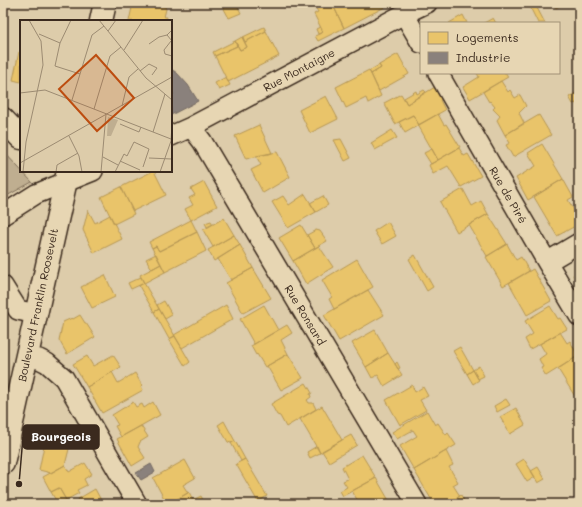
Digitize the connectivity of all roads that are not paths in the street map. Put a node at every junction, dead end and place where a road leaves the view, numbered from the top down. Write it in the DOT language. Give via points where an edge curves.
graph roads {
  1 [pos="104,3"];
  2 [pos="426,3"];
  3 [pos="404,14"];
  4 [pos="100,20"];
  5 [pos="420,41"];
  6 [pos="439,74"];
  7 [pos="3,119"];
  8 [pos="191,127"];
  9 [pos="172,136"];
  10 [pos="20,137"];
  11 [pos="85,172"];
  12 [pos="62,175"];
  13 [pos="3,215"];
  14 [pos="579,243"];
  15 [pos="547,262"];
  16 [pos="3,286"];
  17 [pos="36,314"];
  18 [pos="579,316"];
  19 [pos="26,356"];
  20 [pos="3,463"];
  21 [pos="136,504"];
  22 [pos="417,504"];
  1 -- 4 [label="main road"];
  2 -- 3 [label="street, Rue Montaigne"];
  3 -- 5 [label="street"];
  3 -- 8 [label="street, Rue Montaigne"];
  6 -- 15 [label="street, Rue de Piré"];
  7 -- 10 [label="main road"];
  8 -- 9 [label="street, Rue Montaigne"];
  8 -- 22 [label="street, Rue Ronsard" via="202,141"];
  11 -- 12 [label="street"];
  12 -- 13 [label="street"];
  12 -- 17 [label="main road, Boulevard Franklin Roosevelt"];
  14 -- 15 [label="street"];
  15 -- 18 [label="street, Rue de Piré"];
  16 -- 17 [label="street" via="18,310"];
  17 -- 19 [label="main road, Boulevard Franklin Roosevelt"];
  19 -- 20 [label="main road, Boulevard Franklin Roosevelt"];
  19 -- 21 [label="street" via="47,363 64,378"];
}
